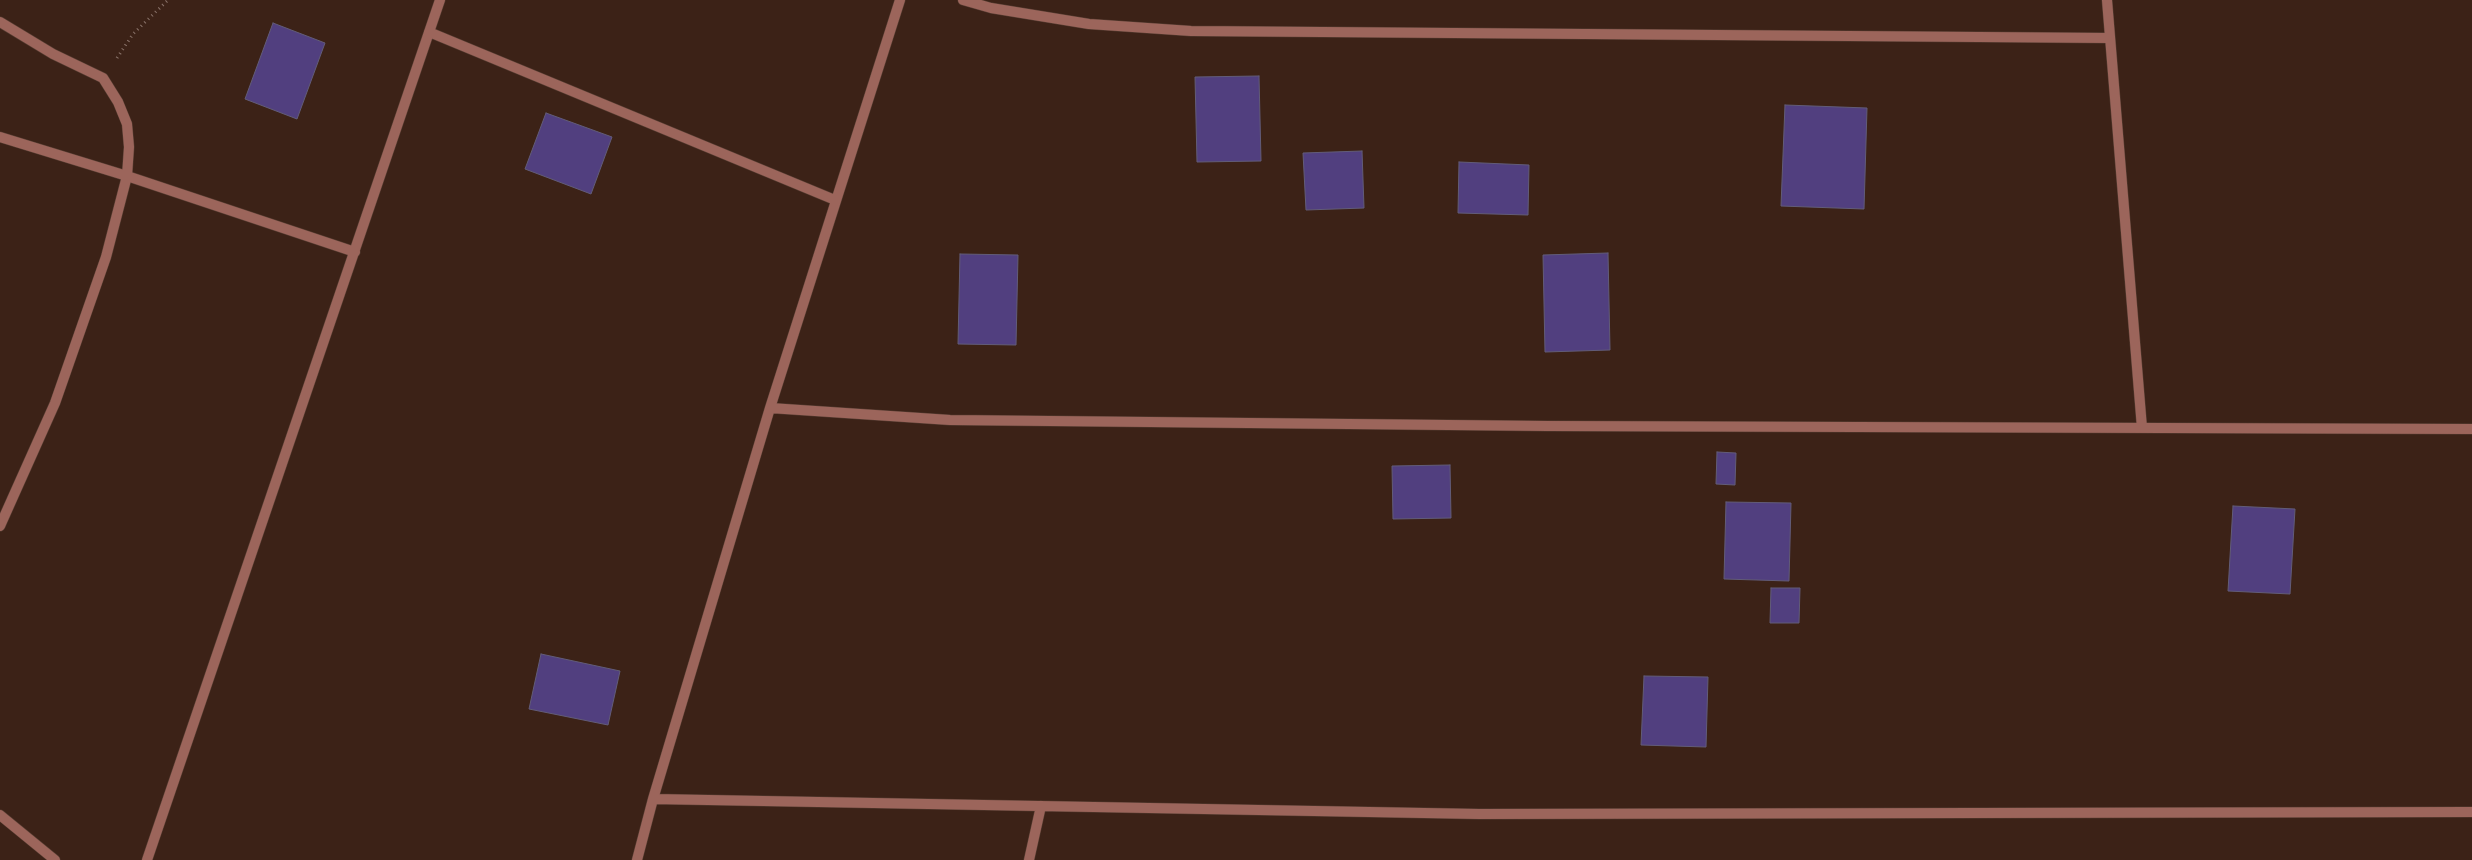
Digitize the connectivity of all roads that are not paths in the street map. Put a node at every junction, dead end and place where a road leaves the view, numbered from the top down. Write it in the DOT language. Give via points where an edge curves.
graph roads {
  1 [pos="440,0"];
  2 [pos="900,0"];
  3 [pos="963,0"];
  4 [pos="2107,0"];
  5 [pos="0,22"];
  6 [pos="429,32"];
  7 [pos="2110,38"];
  8 [pos="0,137"];
  9 [pos="127,176"];
  10 [pos="835,200"];
  11 [pos="355,252"];
  12 [pos="770,408"];
  13 [pos="2142,428"];
  14 [pos="2472,429"];
  15 [pos="0,526"];
  16 [pos="653,799"];
  17 [pos="1040,806"];
  18 [pos="2472,812"];
  19 [pos="0,816"];
  20 [pos="56,860"];
  21 [pos="147,860"];
  22 [pos="637,860"];
  23 [pos="1029,860"];
  1 -- 6 [label="street"];
  2 -- 10 [label="street"];
  3 -- 7 [label="street" via="991,8 1089,24 1191,31"];
  4 -- 7 [label="street"];
  5 -- 9 [label="street" via="53,54 103,78 127,124"];
  6 -- 10 [label="street"];
  6 -- 11 [label="street"];
  7 -- 13 [label="street"];
  8 -- 9 [label="street"];
  9 -- 11 [label="street"];
  9 -- 15 [label="street" via="106,257 55,403"];
  10 -- 12 [label="street"];
  11 -- 21 [label="street"];
  12 -- 13 [label="street" via="950,420"];
  12 -- 16 [label="street"];
  13 -- 14 [label="street"];
  16 -- 17 [label="street"];
  16 -- 22 [label="street"];
  17 -- 18 [label="street" via="1479,814"];
  17 -- 23 [label="street"];
  19 -- 20 [label="street"];
}
